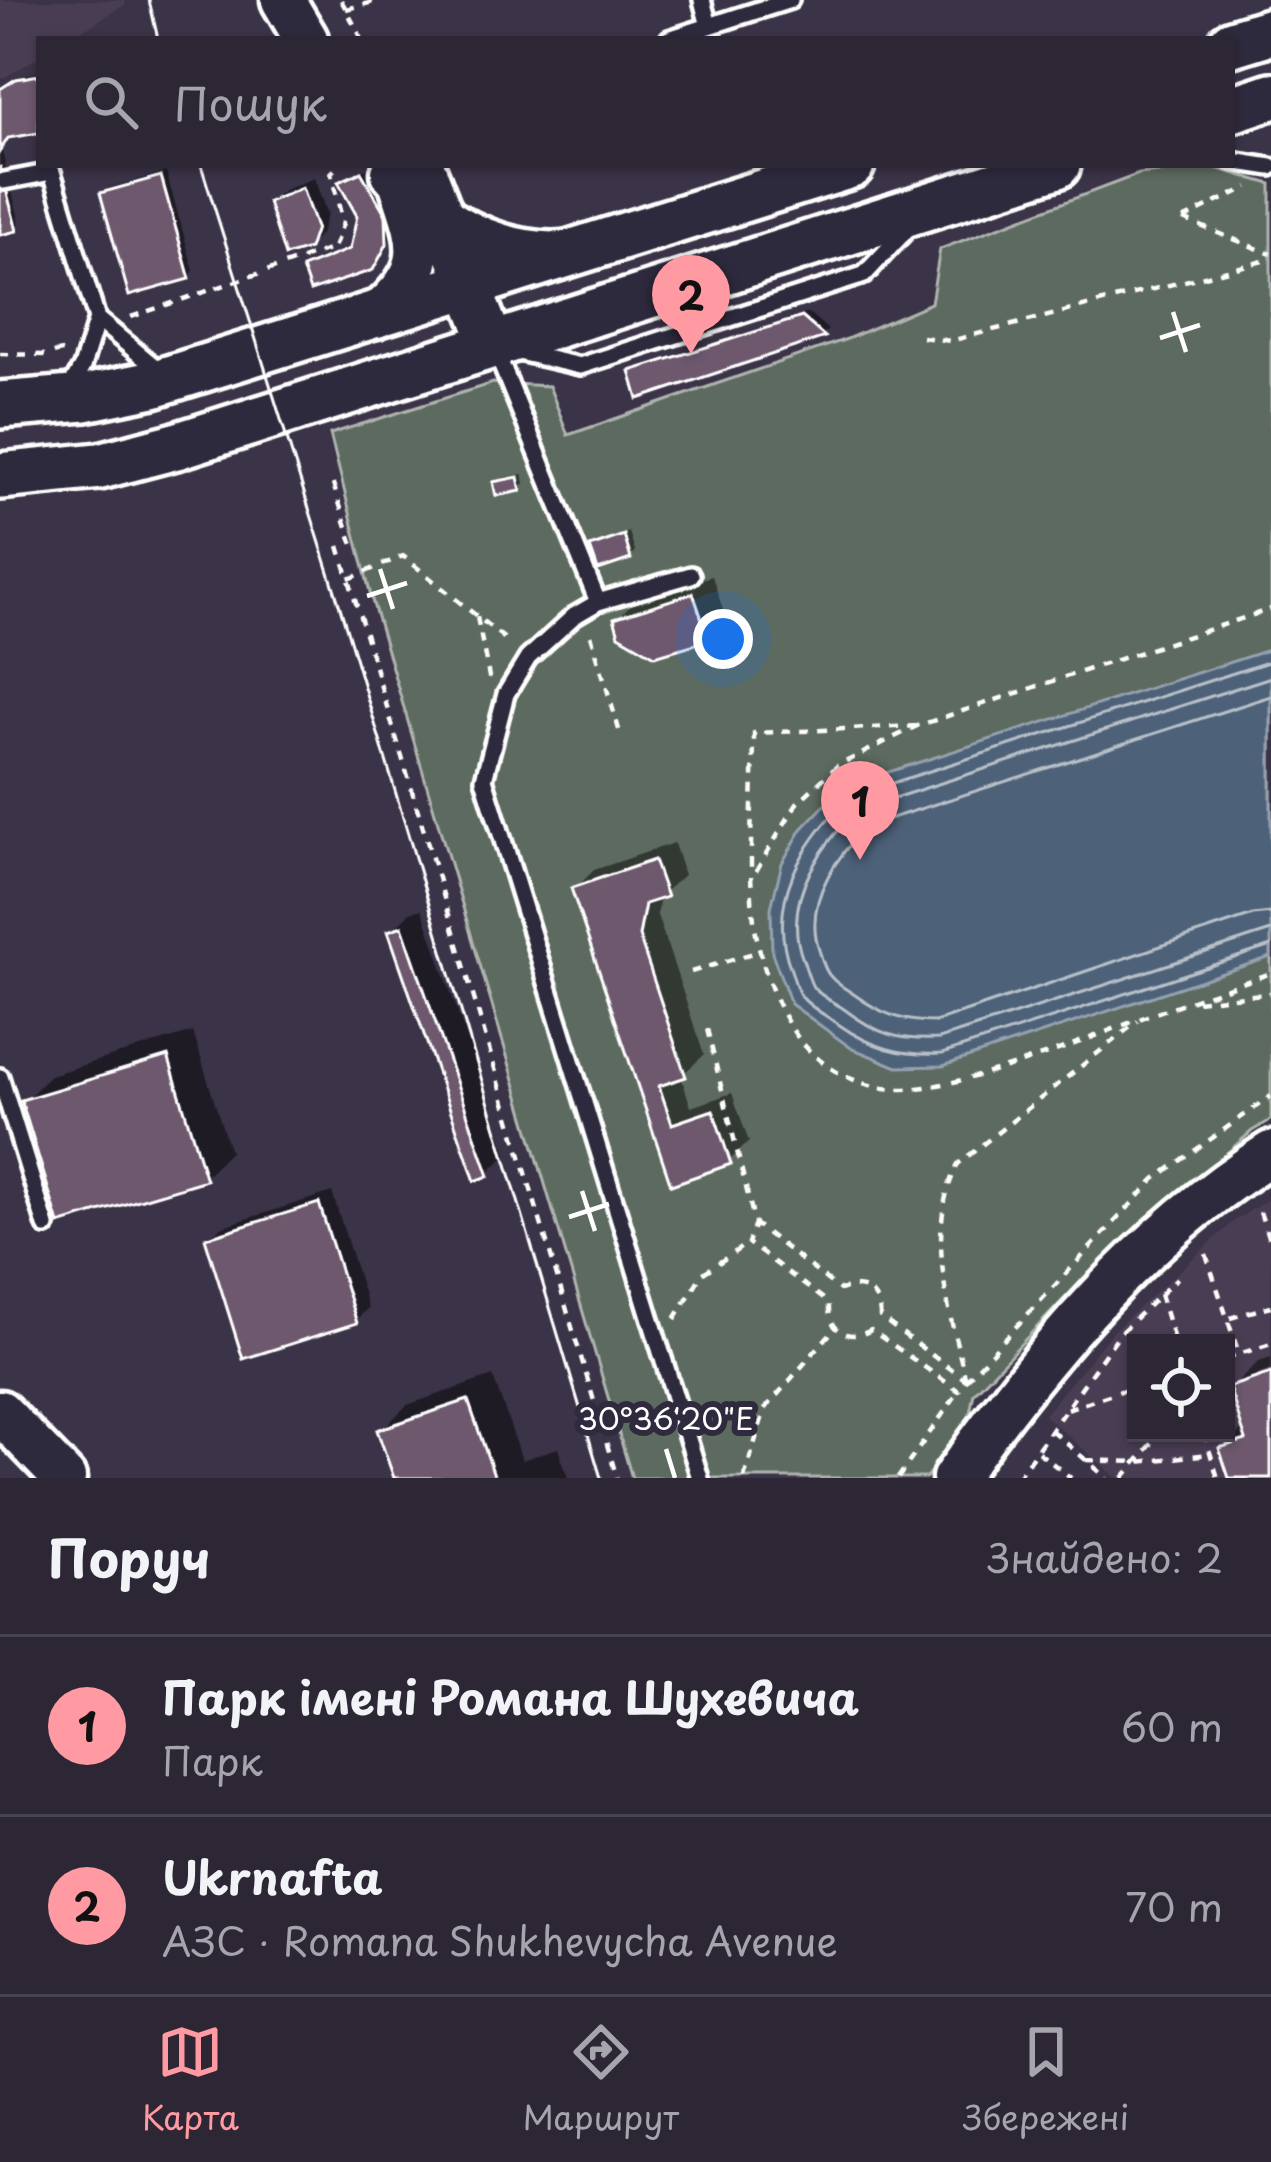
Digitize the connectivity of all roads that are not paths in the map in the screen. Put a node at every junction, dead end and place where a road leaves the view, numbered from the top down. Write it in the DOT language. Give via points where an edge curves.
graph roads {
  1 [pos="283,0"];
  2 [pos="702,0"];
  3 [pos="790,0"];
  4 [pos="709,26"];
  5 [pos="1271,31"];
  6 [pos="304,36"];
  7 [pos="678,36"];
  8 [pos="1235,43"];
  9 [pos="1271,96"];
  10 [pos="1235,108"];
  11 [pos="1235,161"];
  12 [pos="402,168"];
  13 [pos="403,168"];
  14 [pos="842,168"];
  15 [pos="1048,168"];
  16 [pos="1265,173"];
  17 [pos="4,182"];
  18 [pos="442,217"];
  19 [pos="576,253"];
  20 [pos="471,287"];
  21 [pos="376,316"];
  22 [pos="97,319"];
  23 [pos="494,346"];
  24 [pos="169,379"];
  25 [pos="63,400"];
  26 [pos="0,405"];
  27 [pos="0,476"];
  28 [pos="692,575"];
  29 [pos="598,602"];
  30 [pos="0,1077"];
  31 [pos="1271,1153"];
  32 [pos="46,1226"];
  33 [pos="0,1412"];
  34 [pos="64,1478"];
  35 [pos="700,1478"];
  36 [pos="954,1478"];
  1 -- 6 [label="street"];
  2 -- 4 [label="lane"];
  3 -- 4 [label="lane"];
  4 -- 7 [label="lane"];
  5 -- 8 [label="main road"];
  9 -- 10 [label="main road"];
  11 -- 16 [label="lane"];
  12 -- 21 [label="street" via="419,259 414,277"];
  13 -- 18 [label="street"];
  14 -- 19 [label="main road"];
  15 -- 23 [label="main road"];
  17 -- 22 [label="lane" via="52,172"];
  18 -- 19 [label="street" via="513,249"];
  18 -- 20 [label="street"];
  19 -- 20 [label="main road"];
  20 -- 21 [label="main road"];
  20 -- 23 [label="street"];
  21 -- 24 [label="main road"];
  22 -- 24 [label="lane"];
  22 -- 25 [label="lane"];
  23 -- 27 [label="main road" via="119,461"];
  23 -- 29 [label="lane"];
  24 -- 25 [label="main road"];
  25 -- 26 [label="main road"];
  28 -- 29 [label="lane"];
  29 -- 35 [label="lane" via="528,658 506,694 484,779"];
  30 -- 32 [label="lane"];
  31 -- 36 [label="street" via="1096,1300"];
  33 -- 34 [label="street"];
}
